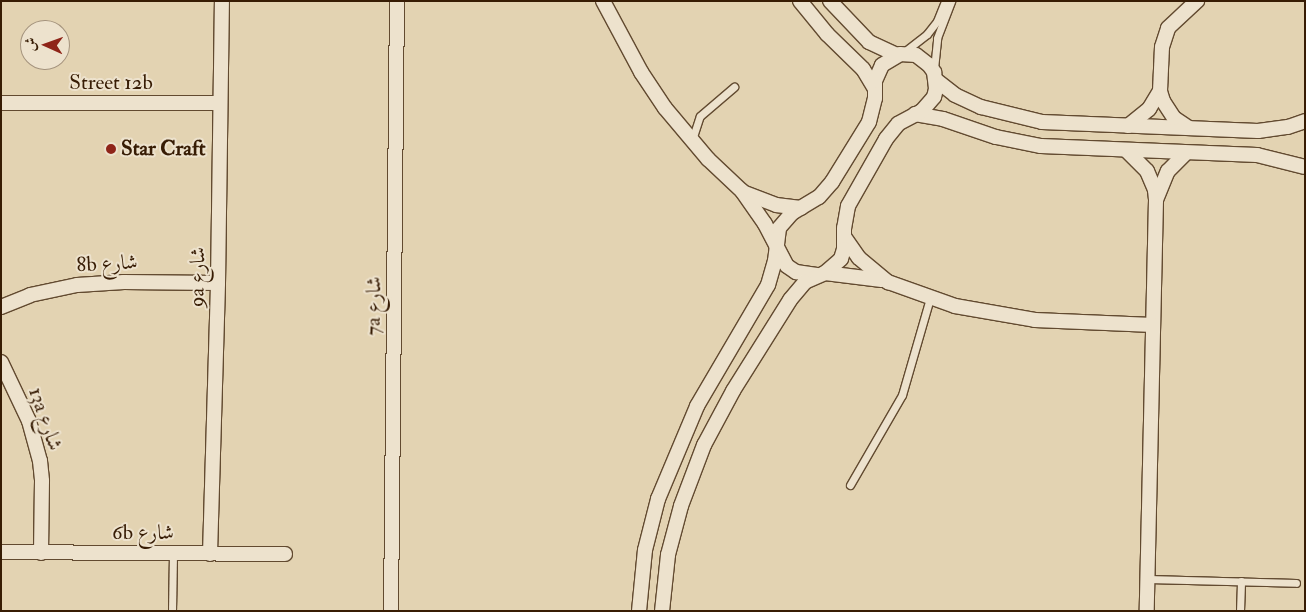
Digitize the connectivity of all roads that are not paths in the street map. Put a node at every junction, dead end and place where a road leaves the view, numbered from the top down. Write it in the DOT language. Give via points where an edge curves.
graph roads {
  1 [pos="222,1"];
  2 [pos="397,1"];
  3 [pos="603,1"];
  4 [pos="800,1"];
  5 [pos="830,1"];
  6 [pos="1197,1"];
  7 [pos="947,2"];
  8 [pos="898,54"];
  9 [pos="935,76"];
  10 [pos="734,86"];
  11 [pos="875,90"];
  12 [pos="1160,91"];
  13 [pos="220,102"];
  14 [pos="1,103"];
  15 [pos="914,114"];
  16 [pos="1305,121"];
  17 [pos="1128,126"];
  18 [pos="1190,128"];
  19 [pos="1258,131"];
  20 [pos="1305,132"];
  21 [pos="692,140"];
  22 [pos="1127,151"];
  23 [pos="1186,153"];
  24 [pos="1257,156"];
  25 [pos="1305,158"];
  26 [pos="1305,167"];
  27 [pos="742,191"];
  28 [pos="1156,200"];
  29 [pos="800,208"];
  30 [pos="844,238"];
  31 [pos="776,248"];
  32 [pos="821,274"];
  33 [pos="888,282"];
  34 [pos="218,283"];
  35 [pos="930,298"];
  36 [pos="1,307"];
  37 [pos="1153,325"];
  38 [pos="1,362"];
  39 [pos="850,485"];
  40 [pos="1,552"];
  41 [pos="41,553"];
  42 [pos="173,554"];
  43 [pos="210,554"];
  44 [pos="285,554"];
  45 [pos="1148,579"];
  46 [pos="1241,581"];
  47 [pos="1296,583"];
  48 [pos="172,611"];
  49 [pos="390,611"];
  50 [pos="639,611"];
  51 [pos="662,611"];
  52 [pos="1147,611"];
  53 [pos="1240,611"];
  1 -- 13 [label="street, 9a شارع"];
  2 -- 49 [label="street, 7a شارع"];
  3 -- 21 [label="street" via="641,72"];
  4 -- 11 [label="street" via="827,34 863,69"];
  5 -- 8 [label="street" via="869,42"];
  6 -- 12 [label="street" via="1164,34"];
  7 -- 8 [label="lane" via="927,34 915,46"];
  7 -- 9 [label="lane" via="937,38"];
  8 -- 9 [label="street" via="916,55 929,65"];
  8 -- 11 [label="street" via="882,65"];
  9 -- 15 [label="street" via="934,97 922,111"];
  9 -- 17 [label="street" via="962,99 1022,119"];
  10 -- 21 [label="lane" via="700,116"];
  11 -- 29 [label="street" via="869,122 832,182 819,197"];
  12 -- 17 [label="street" via="1149,109"];
  12 -- 18 [label="street" via="1168,110 1181,124"];
  13 -- 14 [label="street, Street 12b"];
  13 -- 34 [label="street, 9a شارع"];
  15 -- 22 [label="street" via="943,119 1018,143"];
  15 -- 30 [label="street" via="892,131 852,195 845,216"];
  16 -- 19 [label="street"];
  17 -- 18 [label="street"];
  18 -- 19 [label="street"];
  19 -- 20 [label="street" via="1279,134"];
  21 -- 27 [label="street"];
  22 -- 23 [label="street"];
  22 -- 28 [label="street" via="1147,171"];
  23 -- 24 [label="street"];
  23 -- 28 [label="street" via="1168,172"];
  24 -- 25 [label="street" via="1280,154"];
  24 -- 26 [label="street"];
  27 -- 29 [label="street" via="764,202"];
  27 -- 31 [label="street" via="765,224"];
  28 -- 37 [label="street"];
  29 -- 31 [label="street" via="779,228"];
  30 -- 32 [label="street" via="840,259"];
  30 -- 33 [label="street" via="863,263"];
  31 -- 32 [label="street" via="792,269 806,275"];
  31 -- 50 [label="street" via="768,285 704,392 668,474 645,550"];
  32 -- 33 [label="street"];
  32 -- 51 [label="street" via="806,282 782,310 744,370 704,445 673,530"];
  33 -- 35 [label="street"];
  34 -- 36 [label="street, 8b شارع" via="77,284 30,295"];
  34 -- 43 [label="street, 9a شارع"];
  35 -- 37 [label="street" via="982,312 1035,320"];
  35 -- 39 [label="lane" via="902,395"];
  37 -- 45 [label="street"];
  38 -- 41 [label="street, 13a شارع" via="29,421 40,461"];
  40 -- 41 [label="street, 6b شارع"];
  41 -- 42 [label="street, 6b شارع"];
  42 -- 43 [label="street, 6b شارع"];
  42 -- 48 [label="lane"];
  43 -- 44 [label="street, 6b شارع"];
  45 -- 46 [label="lane"];
  45 -- 52 [label="street"];
  46 -- 47 [label="lane"];
  46 -- 53 [label="lane"];
}
